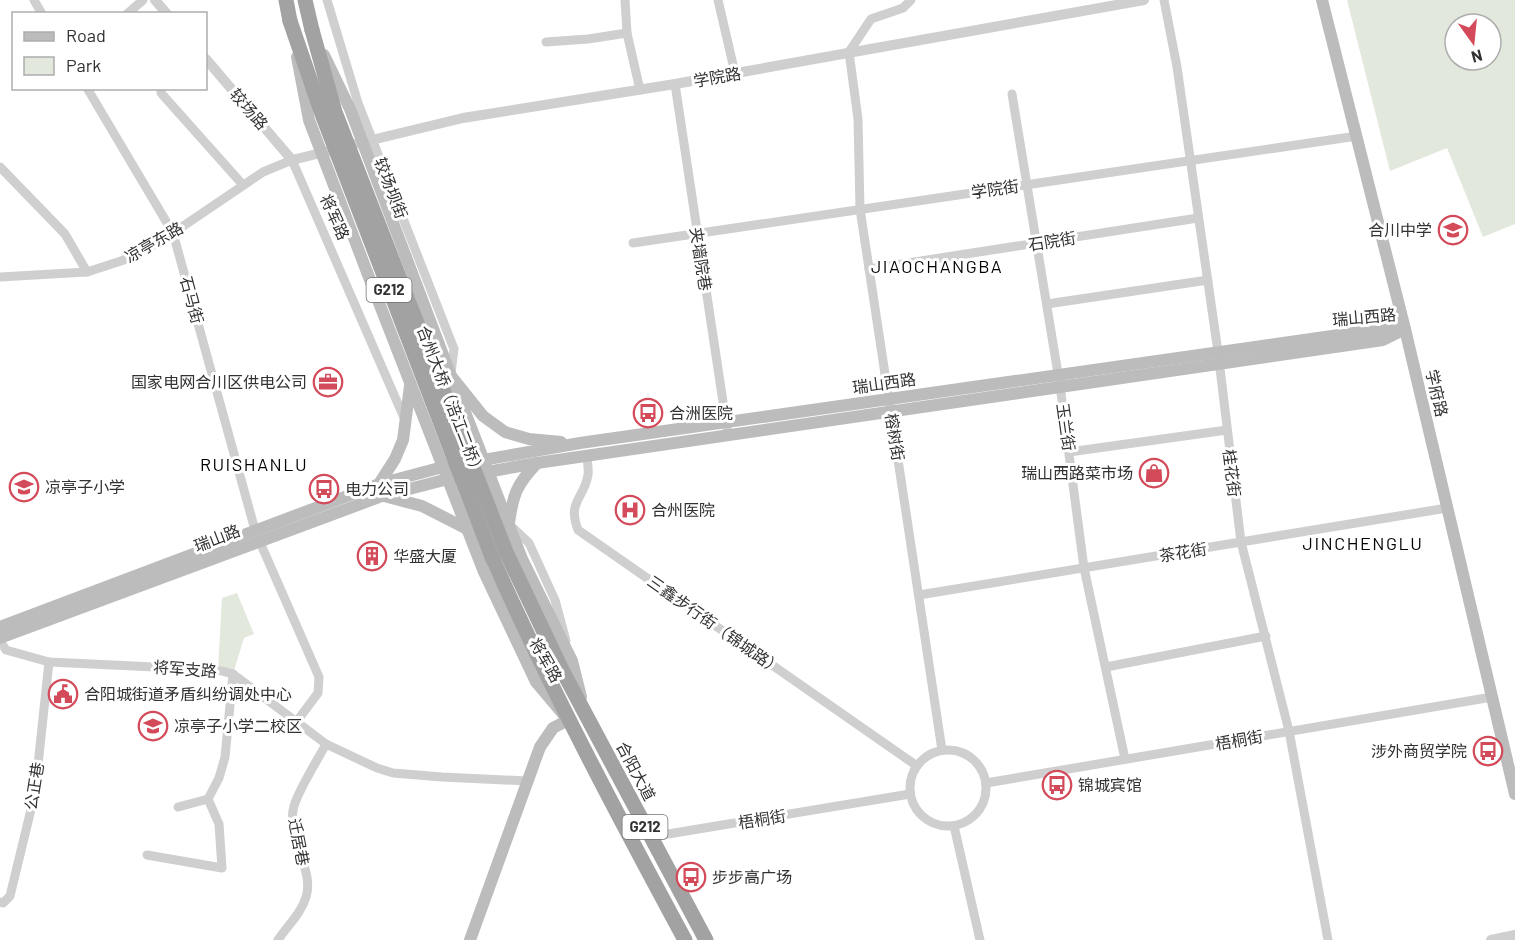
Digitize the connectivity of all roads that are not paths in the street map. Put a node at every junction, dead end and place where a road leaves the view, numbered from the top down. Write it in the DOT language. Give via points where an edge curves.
graph roads {
  1 [pos="143,0"];
  2 [pos="155,0"];
  3 [pos="286,0"];
  4 [pos="305,0"];
  5 [pos="327,0"];
  6 [pos="625,0"];
  7 [pos="718,0"];
  8 [pos="911,0"];
  9 [pos="1144,0"];
  10 [pos="1164,0"];
  11 [pos="1322,0"];
  12 [pos="129,12"];
  13 [pos="165,12"];
  14 [pos="290,21"];
  15 [pos="312,30"];
  16 [pos="627,33"];
  17 [pos="546,42"];
  18 [pos="849,52"];
  19 [pos="207,60"];
  20 [pos="735,73"];
  21 [pos="675,84"];
  22 [pos="88,90"];
  23 [pos="161,90"];
  24 [pos="640,90"];
  25 [pos="1012,94"];
  26 [pos="1357,136"];
  27 [pos="373,140"];
  28 [pos="292,160"];
  29 [pos="1189,160"];
  30 [pos="0,167"];
  31 [pos="1027,184"];
  32 [pos="243,185"];
  33 [pos="860,209"];
  34 [pos="1198,218"];
  35 [pos="173,233"];
  36 [pos="697,233"];
  37 [pos="633,243"];
  38 [pos="1037,244"];
  39 [pos="869,269"];
  40 [pos="87,272"];
  41 [pos="0,277"];
  42 [pos="1208,280"];
  43 [pos="1047,304"];
  44 [pos="1405,329"];
  45 [pos="1219,358"];
  46 [pos="451,376"];
  47 [pos="1059,381"];
  48 [pos="410,385"];
  49 [pos="890,405"];
  50 [pos="405,420"];
  51 [pos="727,428"];
  52 [pos="1227,430"];
  53 [pos="580,443"];
  54 [pos="1069,452"];
  55 [pos="587,455"];
  56 [pos="483,459"];
  57 [pos="537,463"];
  58 [pos="442,467"];
  59 [pos="489,472"];
  60 [pos="448,479"];
  61 [pos="381,490"];
  62 [pos="1447,508"];
  63 [pos="509,524"];
  64 [pos="467,530"];
  65 [pos="257,535"];
  66 [pos="1241,542"];
  67 [pos="499,555"];
  68 [pos="1084,568"];
  69 [pos="919,595"];
  70 [pos="0,627"];
  71 [pos="1266,636"];
  72 [pos="0,639"];
  73 [pos="49,662"];
  74 [pos="1106,667"];
  75 [pos="233,674"];
  76 [pos="1491,697"];
  77 [pos="585,713"];
  78 [pos="568,720"];
  79 [pos="297,721"];
  80 [pos="1288,731"];
  81 [pos="326,744"];
  82 [pos="942,750"];
  83 [pos="1125,759"];
  84 [pos="917,766"];
  85 [pos="527,782"];
  86 [pos="986,783"];
  87 [pos="910,794"];
  88 [pos="1515,794"];
  89 [pos="208,799"];
  90 [pos="178,807"];
  91 [pos="954,826"];
  92 [pos="650,837"];
  93 [pos="147,855"];
  94 [pos="0,902"];
  95 [pos="1515,935"];
  96 [pos="278,940"];
  97 [pos="470,940"];
  98 [pos="685,940"];
  99 [pos="706,940"];
  100 [pos="980,940"];
  101 [pos="1328,940"];
  102 [pos="1491,940"];
  1 -- 12 [label="street"];
  2 -- 13 [label="street"];
  3 -- 14 [label="highway, G212"];
  4 -- 15 [label="highway, G212"];
  5 -- 27 [label="street, 较场坝街"];
  6 -- 16 [label="street"];
  7 -- 20 [label="street"];
  8 -- 18 [label="street" via="903,8 871,19"];
  9 -- 18 [label="street, 学院路"];
  10 -- 29 [label="street, 桂花街"];
  11 -- 26 [label="main road, 学府路"];
  14 -- 48 [label="main road, 将军路, bridge" via="309,120"];
  14 -- 67 [label="highway, 合州大桥（涪江二桥） / G212, bridge" via="322,114"];
  15 -- 46 [label="main road, 将军路, bridge" via="350,109"];
  15 -- 67 [label="highway, 合州大桥（涪江二桥） / G212, bridge" via="335,112"];
  16 -- 17 [label="street"];
  16 -- 24 [label="street"];
  18 -- 20 [label="street, 学院路"];
  18 -- 33 [label="street, 榕树街" via="858,119"];
  19 -- 28 [label="street, 较场路"];
  20 -- 21 [label="street, 学院路"];
  21 -- 24 [label="street, 学院路"];
  21 -- 36 [label="street, 夹墙院巷"];
  22 -- 35 [label="street, 石马街"];
  23 -- 32 [label="street"];
  24 -- 27 [label="street, 学院路" via="463,118"];
  25 -- 31 [label="street, 玉兰街"];
  26 -- 29 [label="street, 学院街"];
  26 -- 44 [label="main road, 学府路"];
  27 -- 28 [label="street, 学院路"];
  27 -- 46 [label="street, 较场坝街" via="454,349"];
  28 -- 32 [label="street, 凉亭东路"];
  28 -- 50 [label="street, 将军路"];
  29 -- 31 [label="street, 学院街"];
  29 -- 34 [label="street, 桂花街"];
  30 -- 40 [label="street" via="65,234"];
  31 -- 33 [label="street, 学院街"];
  31 -- 38 [label="street, 玉兰街"];
  32 -- 35 [label="street, 凉亭东路"];
  33 -- 36 [label="street, 学院街"];
  33 -- 39 [label="street, 榕树街"];
  34 -- 38 [label="street, 石院街"];
  34 -- 42 [label="street, 桂花街"];
  35 -- 40 [label="street, 凉亭东路" via="129,258"];
  35 -- 65 [label="street, 石马街"];
  36 -- 37 [label="street, 学院街"];
  36 -- 51 [label="street, 夹墙院巷"];
  38 -- 39 [label="street, 石院街"];
  38 -- 43 [label="street, 玉兰街"];
  39 -- 49 [label="street, 榕树街"];
  40 -- 41 [label="street, 凉亭东路"];
  42 -- 43 [label="street"];
  42 -- 45 [label="street, 桂花街"];
  43 -- 47 [label="street, 玉兰街"];
  44 -- 45 [label="main road, 瑞山西路" via="1381,329"];
  44 -- 62 [label="main road, 学府路"];
  45 -- 47 [label="main road, 瑞山西路"];
  45 -- 52 [label="street, 桂花街"];
  46 -- 53 [label="main road" via="483,416 505,432 529,439"];
  46 -- 56 [label="main road, 将军路"];
  47 -- 49 [label="main road, 瑞山西路"];
  47 -- 54 [label="street, 玉兰街"];
  48 -- 50 [label="main road"];
  48 -- 58 [label="main road, 将军路"];
  49 -- 51 [label="main road, 瑞山西路"];
  49 -- 69 [label="street, 榕树街"];
  50 -- 61 [label="main road" via="403,440"];
  51 -- 53 [label="main road, 瑞山西路"];
  51 -- 55 [label="main road, 瑞山西路"];
  52 -- 54 [label="street"];
  52 -- 66 [label="street, 桂花街"];
  53 -- 56 [label="main road, 瑞山西路"];
  54 -- 68 [label="street, 玉兰街"];
  55 -- 57 [label="main road, 瑞山西路"];
  55 -- 84 [label="street, 三鑫步行街（锦城路）" via="588,475 573,518 578,530"];
  56 -- 58 [label="main road, 瑞山西路"];
  56 -- 59 [label="main road, 将军路"];
  57 -- 59 [label="main road, 瑞山西路"];
  57 -- 63 [label="main road" via="523,477 512,499"];
  58 -- 60 [label="main road, 将军路"];
  58 -- 61 [label="main road, 瑞山路"];
  59 -- 60 [label="main road, 瑞山西路"];
  59 -- 63 [label="main road, 将军路"];
  60 -- 61 [label="main road, 瑞山路"];
  60 -- 64 [label="main road, 将军路"];
  61 -- 64 [label="main road"];
  61 -- 65 [label="main road, 瑞山路"];
  62 -- 66 [label="street, 茶花街"];
  62 -- 76 [label="main road, 学府路"];
  63 -- 77 [label="main road, 将军路" via="572,661"];
  64 -- 78 [label="main road, 将军路" via="536,682"];
  65 -- 70 [label="main road, 瑞山路"];
  65 -- 72 [label="main road, 瑞山路"];
  65 -- 79 [label="street, 石马街" via="319,677 318,693"];
  66 -- 68 [label="street, 茶花街"];
  66 -- 71 [label="street, 桂花街"];
  67 -- 77 [label="highway, 合州大桥（涪江二桥） / G212"];
  67 -- 78 [label="highway, 合州大桥（涪江二桥） / G212" via="523,626"];
  68 -- 69 [label="street, 茶花街"];
  68 -- 74 [label="street, 玉兰街"];
  69 -- 82 [label="street, 榕树街"];
  71 -- 74 [label="street"];
  71 -- 80 [label="street, 桂花街"];
  72 -- 73 [label="street, 将军支路" via="6,650"];
  73 -- 75 [label="street, 将军支路" via="218,670"];
  73 -- 94 [label="street, 公正巷" via="35,793 10,896"];
  74 -- 83 [label="street, 玉兰街"];
  75 -- 79 [label="street, 将军支路"];
  75 -- 89 [label="street" via="225,757"];
  76 -- 80 [label="street, 梧桐街"];
  76 -- 88 [label="main road, 学府路"];
  77 -- 92 [label="highway, 合阳大道 / G212"];
  78 -- 85 [label="main road" via="553,728 540,747"];
  78 -- 98 [label="highway, G212"];
  79 -- 81 [label="street, 将军支路"];
  80 -- 83 [label="street, 梧桐街"];
  80 -- 101 [label="street, 桂花街"];
  81 -- 85 [label="street, 将军支路" via="393,772"];
  81 -- 96 [label="street, 迁居巷" via="294,806 292,819 307,895 290,927"];
  82 -- 84 [label="street"];
  82 -- 86 [label="street" via="971,758"];
  83 -- 86 [label="street, 梧桐街"];
  84 -- 87 [label="street"];
  85 -- 97 [label="main road"];
  86 -- 91 [label="street" via="984,800 975,816"];
  87 -- 91 [label="street" via="914,806 930,823"];
  87 -- 92 [label="street, 梧桐街"];
  89 -- 90 [label="street"];
  89 -- 93 [label="street" via="219,824 222,868"];
  91 -- 100 [label="street"];
  92 -- 99 [label="highway, 合阳大道 / G212"];
  95 -- 102 [label="street"];
}
